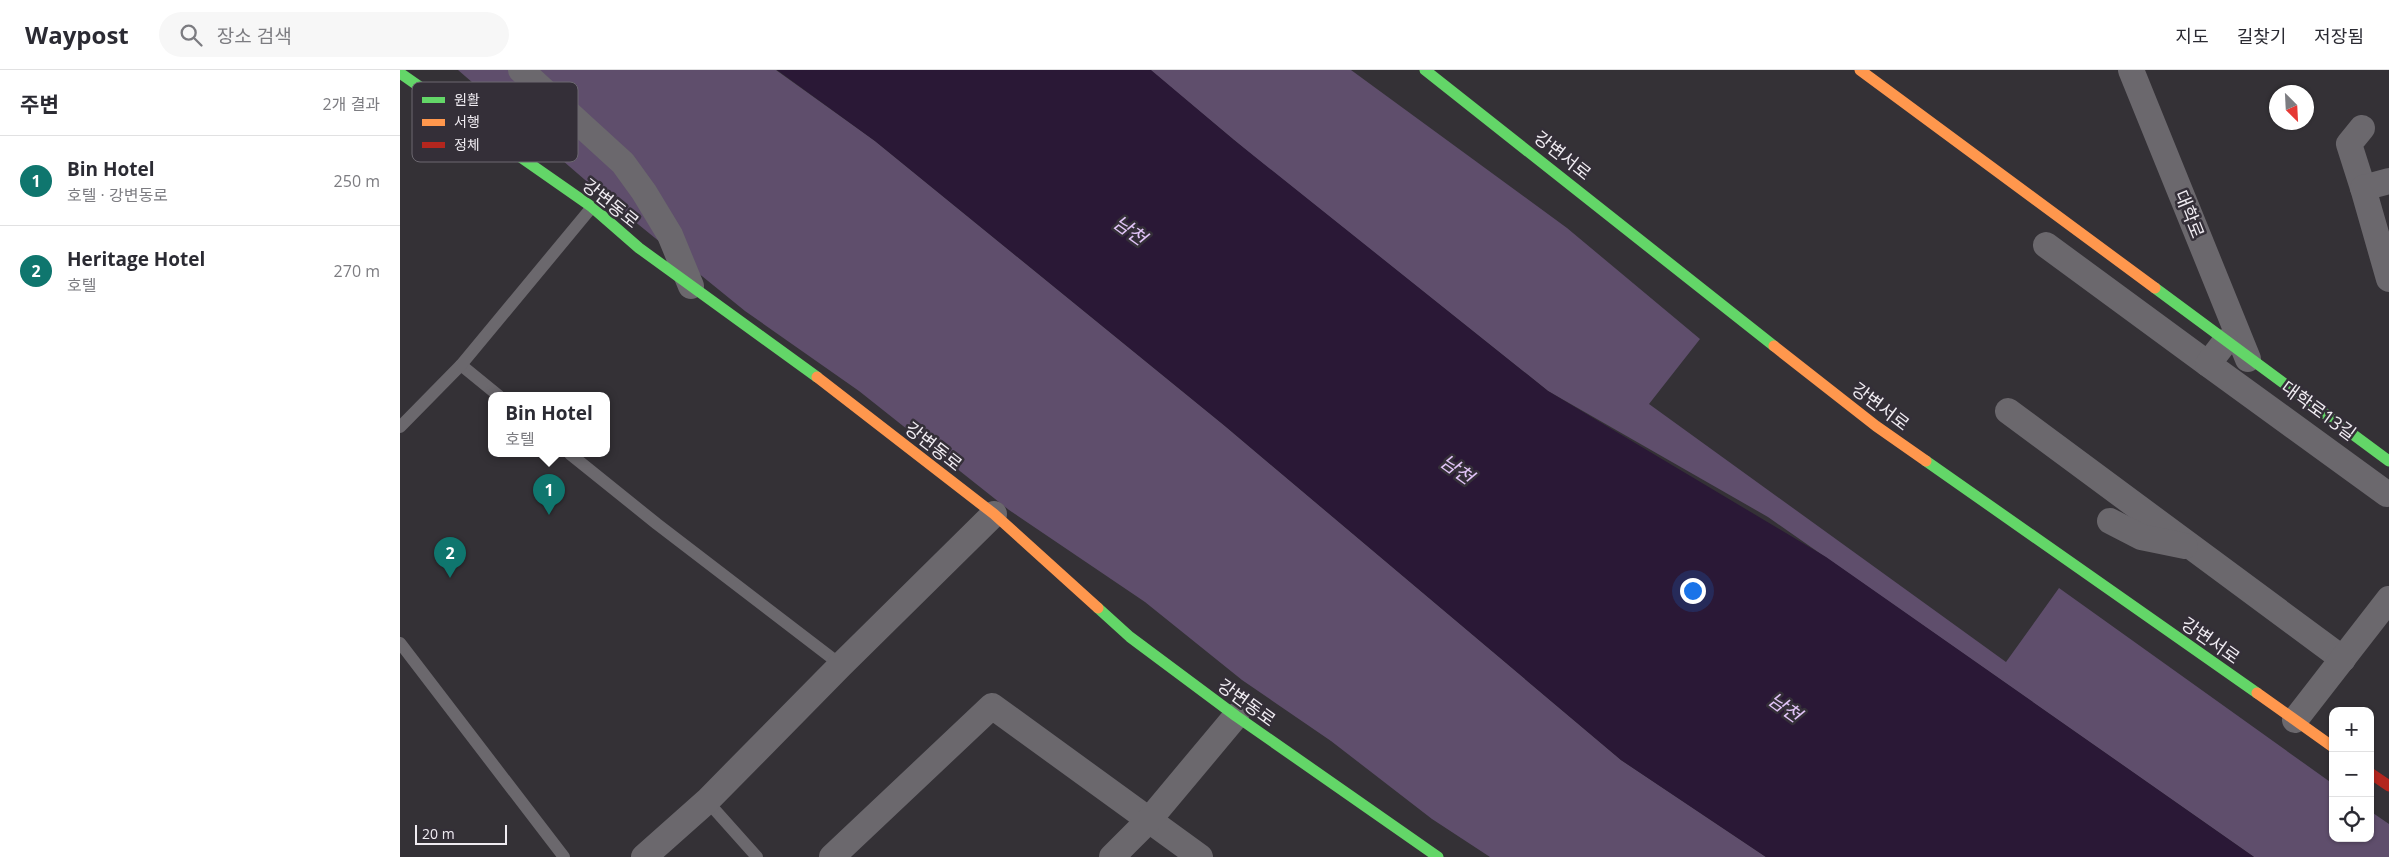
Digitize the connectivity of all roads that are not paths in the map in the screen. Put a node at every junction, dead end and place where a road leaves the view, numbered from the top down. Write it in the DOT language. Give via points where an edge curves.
graph roads {
  1 [pos="521,70"];
  2 [pos="1425,70"];
  3 [pos="1860,70"];
  4 [pos="2131,70"];
  5 [pos="400,73"];
  6 [pos="413,82"];
  7 [pos="534,82"];
  8 [pos="578,122"];
  9 [pos="2362,128"];
  10 [pos="528,162"];
  11 [pos="2389,181"];
  12 [pos="2362,188"];
  13 [pos="592,207"];
  14 [pos="2046,245"];
  15 [pos="2387,268"];
  16 [pos="691,286"];
  17 [pos="2241,358"];
  18 [pos="2208,364"];
  19 [pos="461,365"];
  20 [pos="494,392"];
  21 [pos="2008,411"];
  22 [pos="400,427"];
  23 [pos="574,457"];
  24 [pos="2389,461"];
  25 [pos="2387,494"];
  26 [pos="994,514"];
  27 [pos="2110,521"];
  28 [pos="2193,548"];
  29 [pos="2389,599"];
  30 [pos="400,643"];
  31 [pos="2343,659"];
  32 [pos="841,664"];
  33 [pos="1236,716"];
  34 [pos="2295,720"];
  35 [pos="2329,744"];
  36 [pos="2374,776"];
  37 [pos="2389,786"];
  38 [pos="707,801"];
  39 [pos="1149,820"];
  40 [pos="564,857"];
  41 [pos="644,857"];
  42 [pos="757,857"];
  43 [pos="832,857"];
  44 [pos="1112,857"];
  45 [pos="1200,857"];
  46 [pos="1438,857"];
  1 -- 7 [label="street"];
  2 -- 34 [label="street, 강변서로" via="1876,426"];
  3 -- 17 [label="street, 대학로13길"];
  4 -- 17 [label="street, 대학로"];
  5 -- 6 [label="street, 강변동로"];
  8 -- 16 [label="street" via="623,163 644,192 670,235"];
  9 -- 12 [label="street" via="2348,144"];
  10 -- 13 [label="street, 강변동로"];
  11 -- 12 [label="street"];
  12 -- 15 [label="street"];
  13 -- 16 [label="street, 강변동로" via="639,248"];
  13 -- 19 [label="lane"];
  14 -- 18 [label="street"];
  16 -- 26 [label="street, 강변동로" via="816,376"];
  17 -- 18 [label="street"];
  17 -- 24 [label="street, 대학로13길"];
  18 -- 25 [label="street"];
  19 -- 20 [label="lane"];
  19 -- 22 [label="lane"];
  21 -- 28 [label="street"];
  23 -- 32 [label="lane"];
  26 -- 32 [label="street"];
  26 -- 33 [label="street, 강변동로" via="1130,637"];
  27 -- 28 [label="street" via="2141,537"];
  28 -- 31 [label="street"];
  29 -- 31 [label="street"];
  30 -- 40 [label="lane"];
  31 -- 34 [label="street"];
  32 -- 38 [label="street"];
  33 -- 39 [label="street"];
  33 -- 46 [label="street, 강변동로"];
  34 -- 35 [label="street, 강변서로"];
  36 -- 37 [label="street"];
  38 -- 41 [label="street"];
  38 -- 42 [label="lane"];
  39 -- 43 [label="street" via="992,706"];
  39 -- 44 [label="street"];
  39 -- 45 [label="street"];
}
